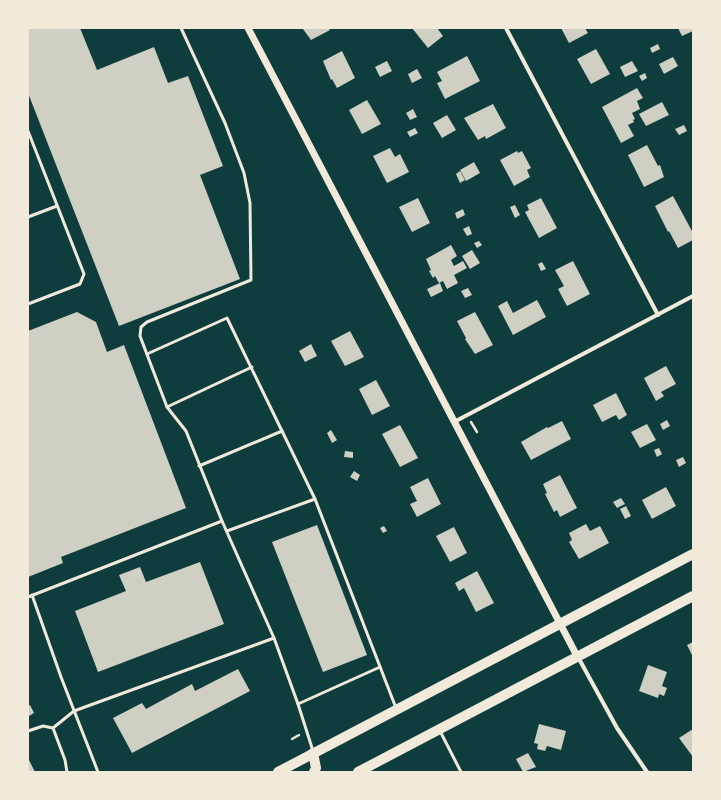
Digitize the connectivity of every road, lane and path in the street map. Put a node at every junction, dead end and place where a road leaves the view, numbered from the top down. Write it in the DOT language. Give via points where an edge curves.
graph roads {
  1 [pos="181,28"];
  2 [pos="248,28"];
  3 [pos="506,28"];
  4 [pos="28,131"];
  5 [pos="57,206"];
  6 [pos="28,217"];
  7 [pos="693,296"];
  8 [pos="28,304"];
  9 [pos="658,315"];
  10 [pos="147,354"];
  11 [pos="252,367"];
  12 [pos="167,407"];
  13 [pos="454,422"];
  14 [pos="282,431"];
  15 [pos="199,466"];
  16 [pos="315,498"];
  17 [pos="222,521"];
  18 [pos="227,531"];
  19 [pos="693,554"];
  20 [pos="30,596"];
  21 [pos="693,596"];
  22 [pos="560,624"];
  23 [pos="274,638"];
  24 [pos="577,656"];
  25 [pos="380,667"];
  26 [pos="298,704"];
  27 [pos="396,709"];
  28 [pos="74,711"];
  29 [pos="53,728"];
  30 [pos="439,729"];
  31 [pos="28,731"];
  32 [pos="313,752"];
  33 [pos="67,772"];
  34 [pos="98,772"];
  35 [pos="278,772"];
  36 [pos="314,772"];
  37 [pos="358,772"];
  38 [pos="461,772"];
  39 [pos="647,772"];
  1 -- 10 [label="lane" via="225,123 244,173 250,203 250,280 147,322 141,327 140,336"];
  2 -- 13 [label="street"];
  3 -- 9 [label="street"];
  4 -- 5 [label="lane"];
  5 -- 6 [label="lane"];
  5 -- 8 [label="lane" via="84,274 80,284"];
  7 -- 9 [label="street"];
  9 -- 13 [label="street"];
  10 -- 11 [label="lane" via="227,318"];
  10 -- 12 [label="lane"];
  11 -- 12 [label="lane"];
  11 -- 14 [label="lane"];
  12 -- 15 [label="lane" via="186,431"];
  13 -- 22 [label="street"];
  14 -- 15 [label="lane"];
  14 -- 16 [label="lane"];
  15 -- 17 [label="lane"];
  16 -- 18 [label="lane"];
  16 -- 25 [label="lane"];
  17 -- 18 [label="lane"];
  17 -- 20 [label="lane"];
  18 -- 23 [label="lane"];
  19 -- 22 [label="main road"];
  20 -- 28 [label="lane"];
  21 -- 24 [label="main road"];
  22 -- 24 [label="street"];
  22 -- 27 [label="main road"];
  23 -- 26 [label="lane"];
  23 -- 28 [label="lane"];
  24 -- 30 [label="main road"];
  24 -- 39 [label="street" via="618,728"];
  25 -- 26 [label="lane"];
  25 -- 27 [label="lane"];
  26 -- 32 [label="lane"];
  27 -- 32 [label="main road"];
  28 -- 29 [label="lane"];
  28 -- 34 [label="lane"];
  29 -- 31 [label="lane" via="43,726"];
  29 -- 33 [label="lane"];
  30 -- 37 [label="main road"];
  30 -- 38 [label="lane"];
  32 -- 35 [label="main road"];
  32 -- 36 [label="main road" via="316,768"];
}
